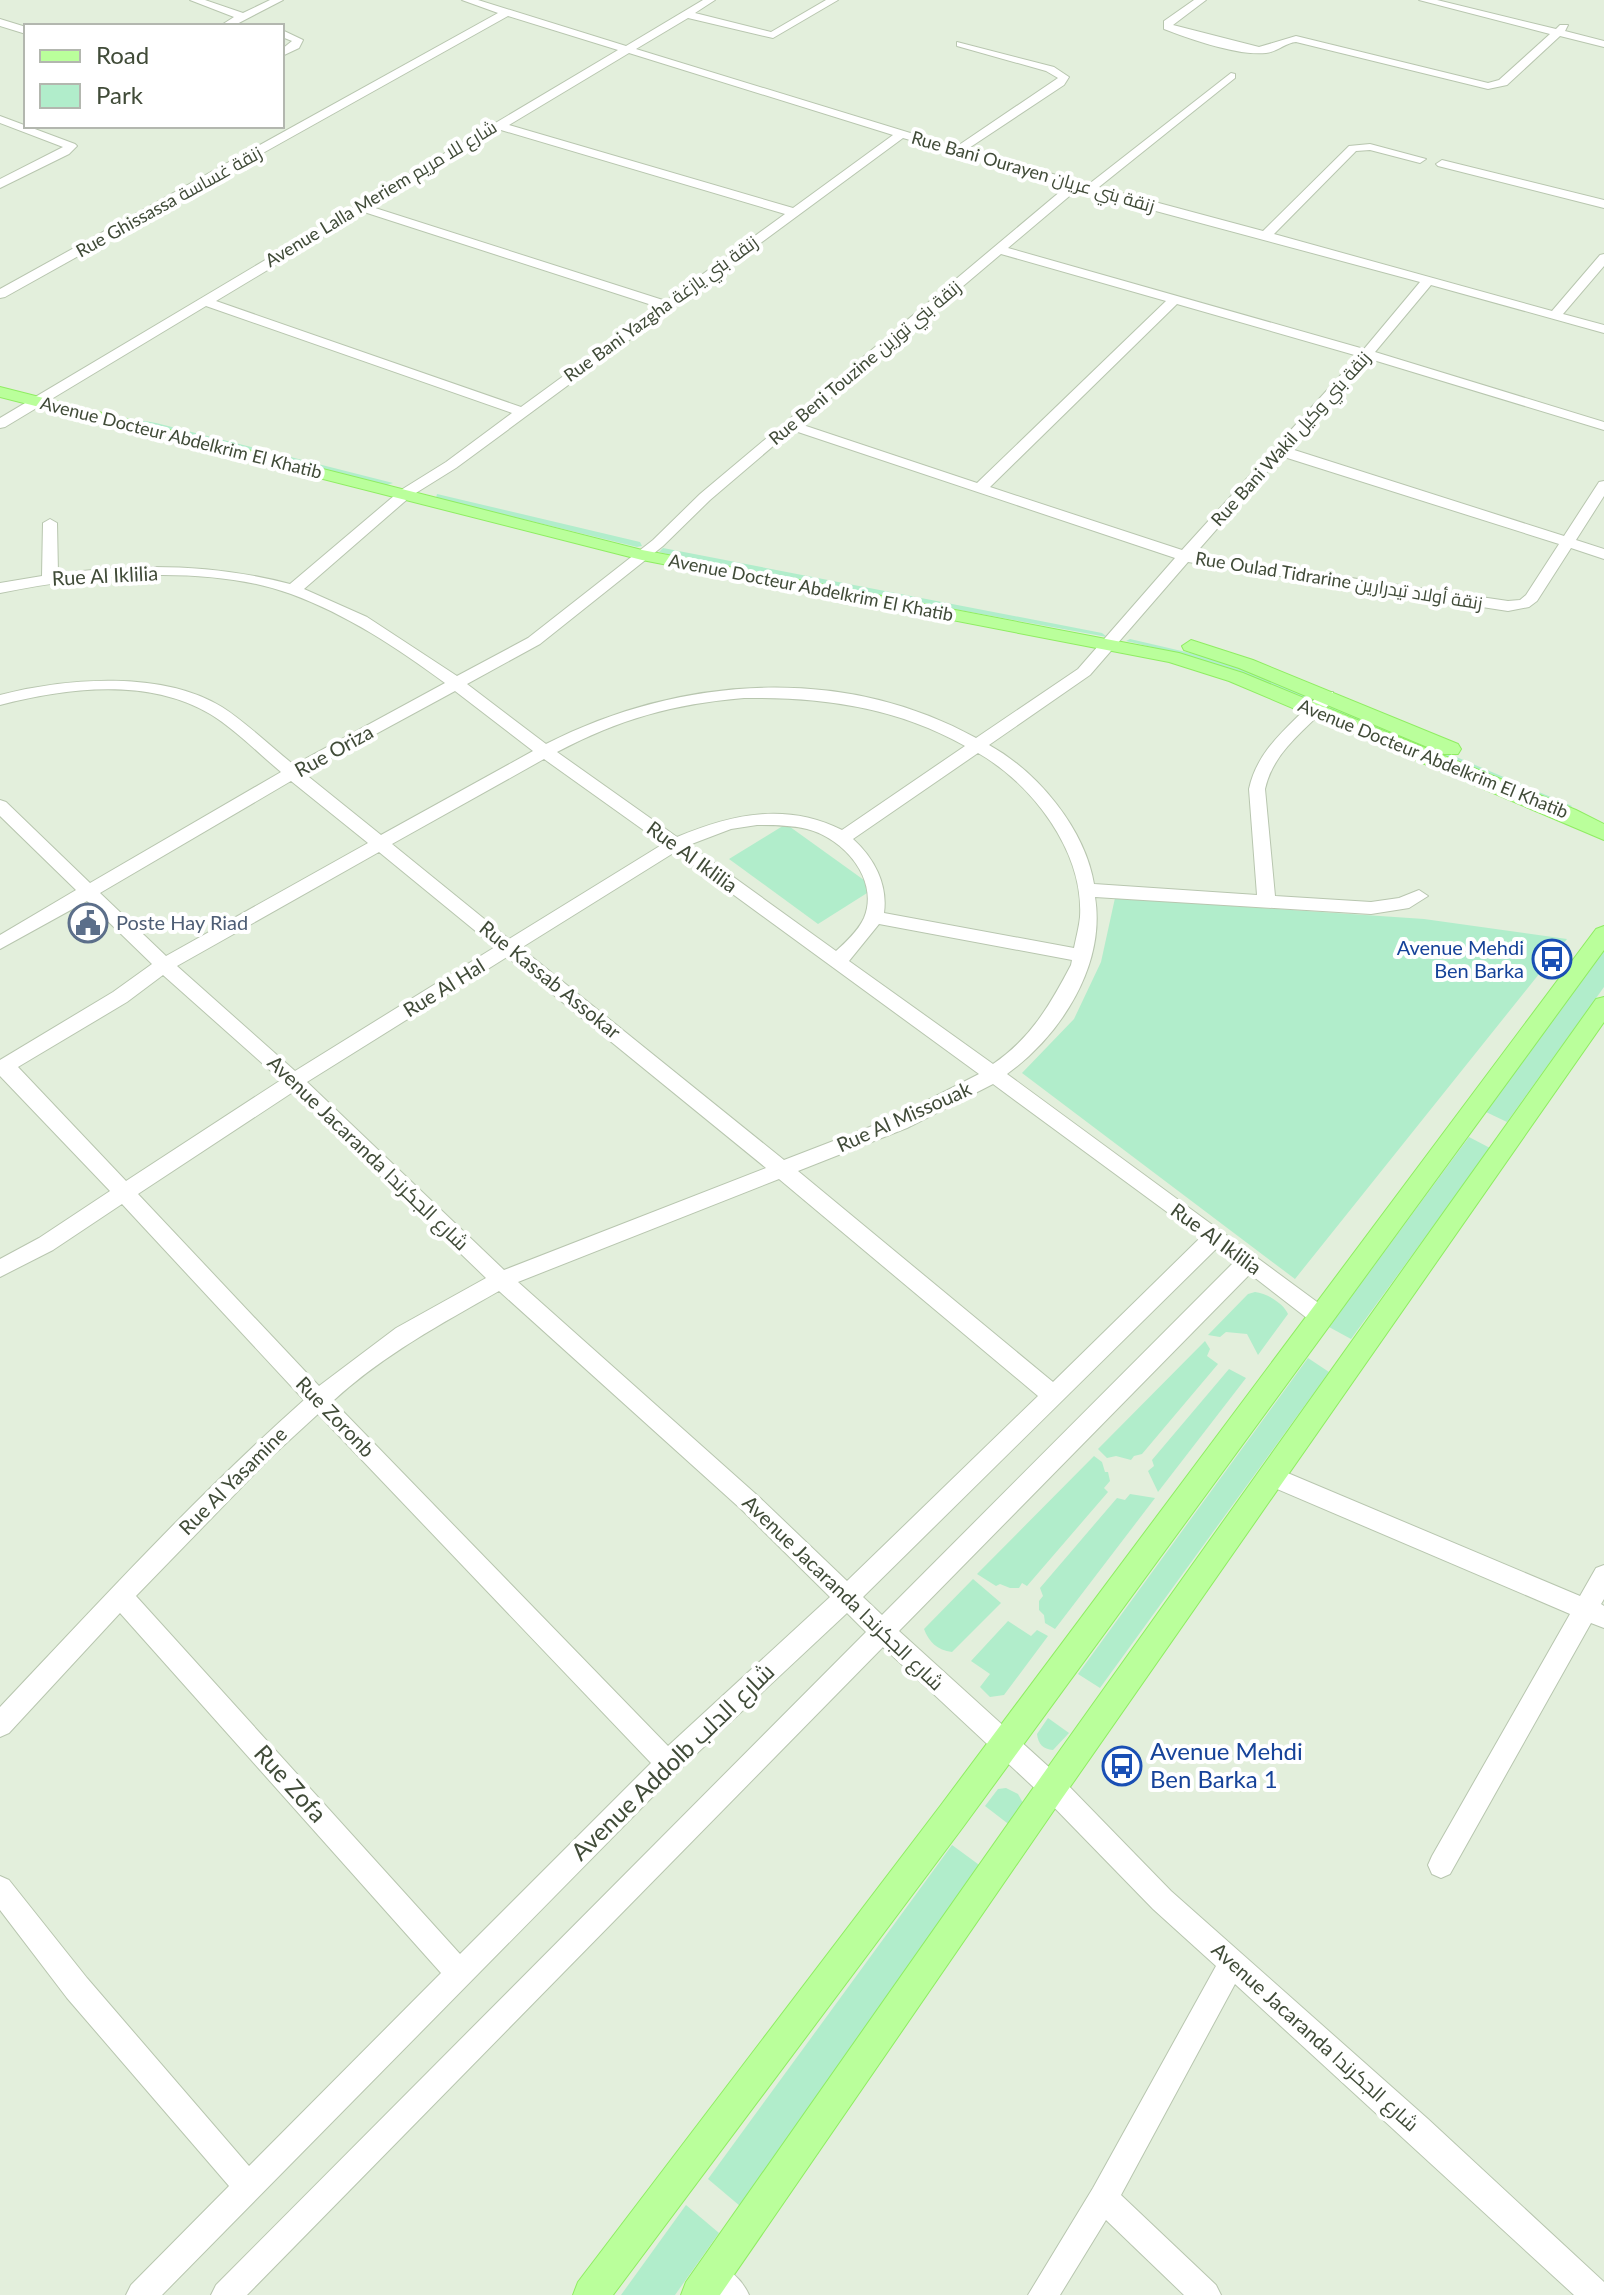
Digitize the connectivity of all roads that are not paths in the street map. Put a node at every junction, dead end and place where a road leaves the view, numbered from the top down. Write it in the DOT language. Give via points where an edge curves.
graph roads {
  1 [pos="195,0"];
  2 [pos="278,0"];
  3 [pos="467,0"];
  4 [pos="710,0"];
  5 [pos="833,0"];
  6 [pos="1201,0"];
  7 [pos="1424,0"];
  8 [pos="1462,3"];
  9 [pos="505,13"];
  10 [pos="686,14"];
  11 [pos="240,19"];
  12 [pos="0,22"];
  13 [pos="229,24"];
  14 [pos="252,24"];
  15 [pos="24,30"];
  16 [pos="1560,30"];
  17 [pos="284,34"];
  18 [pos="1604,36"];
  19 [pos="961,44"];
  20 [pos="1604,44"];
  21 [pos="624,49"];
  22 [pos="284,52"];
  23 [pos="1231,76"];
  24 [pos="0,119"];
  25 [pos="21,122"];
  26 [pos="498,125"];
  27 [pos="34,128"];
  28 [pos="0,131"];
  29 [pos="901,134"];
  30 [pos="957,151"];
  31 [pos="1420,159"];
  32 [pos="1442,164"];
  33 [pos="0,184"];
  34 [pos="1082,187"];
  35 [pos="1604,204"];
  36 [pos="361,207"];
  37 [pos="793,212"];
  38 [pos="1264,237"];
  39 [pos="1000,250"];
  40 [pos="1604,258"];
  41 [pos="1428,281"];
  42 [pos="0,294"];
  43 [pos="204,301"];
  44 [pos="1173,301"];
  45 [pos="665,305"];
  46 [pos="1555,315"];
  47 [pos="1604,329"];
  48 [pos="1367,354"];
  49 [pos="0,378"];
  50 [pos="0,392"];
  51 [pos="55,393"];
  52 [pos="38,403"];
  53 [pos="522,412"];
  54 [pos="0,424"];
  55 [pos="790,425"];
  56 [pos="1604,426"];
  57 [pos="1278,450"];
  58 [pos="1604,485"];
  59 [pos="413,488"];
  60 [pos="979,489"];
  61 [pos="50,523"];
  62 [pos="1566,541"];
  63 [pos="658,543"];
  64 [pos="1604,554"];
  65 [pos="642,555"];
  66 [pos="1185,557"];
  67 [pos="50,577"];
  68 [pos="0,588"];
  69 [pos="293,590"];
  70 [pos="1115,639"];
  71 [pos="457,684"];
  72 [pos="0,700"];
  73 [pos="1322,704"];
  74 [pos="978,744"];
  75 [pos="545,751"];
  76 [pos="290,774"];
  77 [pos="0,806"];
  78 [pos="1604,813"];
  79 [pos="1604,833"];
  80 [pos="844,837"];
  81 [pos="380,842"];
  82 [pos="675,844"];
  83 [pos="1088,890"];
  84 [pos="90,891"];
  85 [pos="1419,896"];
  86 [pos="1267,901"];
  87 [pos="874,917"];
  88 [pos="1604,934"];
  89 [pos="0,943"];
  90 [pos="510,948"];
  91 [pos="1083,956"];
  92 [pos="836,963"];
  93 [pos="164,965"];
  94 [pos="1604,1005"];
  95 [pos="3,1068"];
  96 [pos="991,1076"];
  97 [pos="294,1081"];
  98 [pos="780,1168"];
  99 [pos="126,1192"];
  100 [pos="1215,1237"];
  101 [pos="1248,1262"];
  102 [pos="0,1269"];
  103 [pos="501,1280"];
  104 [pos="1320,1316"];
  105 [pos="1053,1395"];
  106 [pos="318,1400"];
  107 [pos="1271,1476"];
  108 [pos="1604,1576"];
  109 [pos="120,1596"];
  110 [pos="847,1597"];
  111 [pos="1595,1613"];
  112 [pos="883,1632"];
  113 [pos="0,1725"];
  114 [pos="1004,1744"];
  115 [pos="668,1763"];
  116 [pos="1052,1787"];
  117 [pos="1441,1865"];
  118 [pos="0,1889"];
  119 [pos="1232,1963"];
  120 [pos="459,1973"];
  121 [pos="249,2188"];
  122 [pos="1103,2198"];
  123 [pos="715,2289"];
  124 [pos="141,2295"];
  125 [pos="226,2295"];
  126 [pos="591,2295"];
  127 [pos="1043,2295"];
  128 [pos="1206,2295"];
  129 [pos="1596,2295"];
  1 -- 11 [label="street"];
  2 -- 11 [label="street"];
  3 -- 9 [label="street, Rue Bani Ourayen زنقة بني عريان"];
  4 -- 10 [label="street, Avenue Lalla Meriem شارع للا مريم"];
  5 -- 10 [label="street" via="773,35"];
  6 -- 16 [label="street" via="1168,27 1255,50 1271,50 1296,39 1488,86 1503,83"];
  7 -- 8 [label="street"];
  8 -- 16 [label="street"];
  9 -- 21 [label="street, Rue Bani Ourayen زنقة بني عريان"];
  9 -- 42 [label="street, Rue Ghissassa زنقة غساسة"];
  10 -- 21 [label="street, Avenue Lalla Meriem شارع للا مريم"];
  11 -- 13 [label="street"];
  11 -- 14 [label="street"];
  12 -- 15 [label="street"];
  16 -- 18 [label="street"];
  16 -- 20 [label="street"];
  17 -- 22 [label="street" via="298,40"];
  19 -- 30 [label="street" via="1064,77"];
  21 -- 26 [label="street, Avenue Lalla Meriem شارع للا مريم"];
  21 -- 29 [label="street, Rue Bani Ourayen زنقة بني عريان"];
  23 -- 34 [label="street, Rue Beni Touzine زنقة بني توزين"];
  24 -- 25 [label="street"];
  25 -- 28 [label="street"];
  26 -- 36 [label="street, Avenue Lalla Meriem شارع للا مريم"];
  26 -- 37 [label="street"];
  27 -- 33 [label="street" via="71,146"];
  29 -- 30 [label="street, Rue Bani Ourayen زنقة بني عريان"];
  29 -- 37 [label="street, Rue Bani Yazgha زنقة بني يازغة"];
  30 -- 34 [label="street, Rue Bani Ourayen زنقة بني عريان"];
  31 -- 38 [label="street" via="1353,148"];
  32 -- 35 [label="street"];
  34 -- 38 [label="street, Rue Bani Ourayen زنقة بني عريان"];
  34 -- 39 [label="street, Rue Beni Touzine زنقة بني توزين"];
  36 -- 43 [label="street, Avenue Lalla Meriem شارع للا مريم"];
  36 -- 45 [label="street"];
  37 -- 45 [label="street, Rue Bani Yazgha زنقة بني يازغة"];
  38 -- 41 [label="street, Rue Bani Ourayen زنقة بني عريان"];
  39 -- 44 [label="street"];
  39 -- 55 [label="street, Rue Beni Touzine زنقة بني توزين"];
  40 -- 46 [label="street"];
  41 -- 46 [label="street, Rue Bani Ourayen زنقة بني عريان"];
  41 -- 48 [label="street, Rue Bani Wakil زنقة بني وكيل"];
  43 -- 51 [label="street, Avenue Lalla Meriem شارع للا مريم"];
  43 -- 53 [label="street"];
  44 -- 48 [label="street"];
  44 -- 60 [label="street"];
  45 -- 53 [label="street, Rue Bani Yazgha زنقة بني يازغة"];
  46 -- 47 [label="street, Rue Bani Ourayen زنقة بني عريان"];
  48 -- 56 [label="street"];
  48 -- 57 [label="street, Rue Bani Wakil زنقة بني وكيل"];
  49 -- 51 [label="main road, Avenue Docteur Abdelkrim El Khatib"];
  50 -- 52 [label="main road, Avenue Docteur Abdelkrim El Khatib"];
  51 -- 52 [label="street, Avenue Lalla Meriem شارع للا مريم"];
  51 -- 59 [label="main road, Avenue Docteur Abdelkrim El Khatib"];
  52 -- 54 [label="street, Avenue Lalla Meriem شارع للا مريم"];
  52 -- 59 [label="main road, Avenue Docteur Abdelkrim El Khatib"];
  53 -- 59 [label="street, Rue Bani Yazgha زنقة بني يازغة"];
  55 -- 60 [label="street, Rue Oulad Tidrarine زنقة أولاد تيدرارين"];
  55 -- 63 [label="street, Rue Beni Touzine زنقة بني توزين"];
  57 -- 62 [label="street"];
  57 -- 66 [label="street, Rue Bani Wakil زنقة بني وكيل"];
  58 -- 62 [label="street, Rue Oulad Tidrarine زنقة أولاد تيدرارين"];
  59 -- 63 [label="main road, Avenue Docteur Abdelkrim El Khatib"];
  59 -- 65 [label="main road, Avenue Docteur Abdelkrim El Khatib"];
  59 -- 69 [label="street, Rue Bani Yazgha زنقة بني يازغة"];
  60 -- 66 [label="street, Rue Oulad Tidrarine زنقة أولاد تيدرارين"];
  61 -- 67 [label="street"];
  62 -- 64 [label="street"];
  62 -- 66 [label="street, Rue Oulad Tidrarine زنقة أولاد تيدرارين" via="1532,598 1518,606"];
  63 -- 65 [label="street, Rue Oriza"];
  63 -- 70 [label="main road, Avenue Docteur Abdelkrim El Khatib"];
  65 -- 70 [label="main road, Avenue Docteur Abdelkrim El Khatib"];
  65 -- 71 [label="street, Rue Oriza" via="534,641"];
  66 -- 70 [label="street, Rue Bani Wakil زنقة بني وكيل"];
  67 -- 68 [label="street, Rue Al Iklilia"];
  67 -- 69 [label="street, Rue Al Iklilia" via="174,573"];
  69 -- 71 [label="street, Rue Al Iklilia" via="393,638"];
  70 -- 73 [label="main road, Avenue Docteur Abdelkrim El Khatib"];
  70 -- 74 [label="street, Rue Bani Wakil زنقة بني وكيل" via="1075,679"];
  71 -- 75 [label="street, Rue Al Iklilia"];
  71 -- 76 [label="street, Rue Oriza"];
  72 -- 76 [label="street, Rue Kassab Assokar" via="78,685 161,689 215,710"];
  73 -- 78 [label="main road, Avenue Docteur Abdelkrim El Khatib"];
  73 -- 79 [label="main road, Avenue Docteur Abdelkrim El Khatib"];
  73 -- 86 [label="street" via="1267,759 1258,781"];
  74 -- 75 [label="street, Rue Al Missouak" via="891,708 770,693 656,706 600,724"];
  74 -- 80 [label="street, Rue Bani Wakil زنقة بني وكيل"];
  74 -- 83 [label="street, Rue Al Missouak" via="1019,774 1057,815 1079,855"];
  75 -- 81 [label="street, Rue Al Missouak"];
  75 -- 82 [label="street, Rue Al Iklilia"];
  76 -- 81 [label="street, Rue Kassab Assokar"];
  76 -- 84 [label="street, Rue Oriza"];
  77 -- 84 [label="street, Avenue Jacaranda شارع الجكرندا"];
  80 -- 82 [label="street, Rue Al Hal" via="803,823 754,819"];
  80 -- 87 [label="street" via="862,856 873,879"];
  81 -- 90 [label="street, Rue Kassab Assokar"];
  81 -- 93 [label="street, Rue Al Missouak"];
  82 -- 90 [label="street, Rue Al Hal"];
  82 -- 92 [label="street, Rue Al Iklilia"];
  83 -- 86 [label="street"];
  83 -- 91 [label="street, Rue Al Missouak" via="1090,931"];
  84 -- 89 [label="street, Rue Oriza"];
  84 -- 93 [label="street, Avenue Jacaranda شارع الجكرندا"];
  85 -- 86 [label="street" via="1371,908"];
  87 -- 91 [label="street"];
  87 -- 92 [label="street"];
  88 -- 104 [label="main road"];
  90 -- 97 [label="street, Rue Al Hal"];
  90 -- 98 [label="street, Rue Kassab Assokar"];
  91 -- 96 [label="street, Rue Al Missouak" via="1053,1018"];
  92 -- 96 [label="street, Rue Al Iklilia"];
  93 -- 95 [label="street, Rue Al Missouak"];
  93 -- 97 [label="street, Avenue Jacaranda شارع الجكرندا"];
  94 -- 107 [label="main road"];
  95 -- 99 [label="street, Rue Zoronb"];
  96 -- 98 [label="street, Rue Al Missouak" via="900,1123"];
  96 -- 100 [label="street, Rue Al Iklilia"];
  97 -- 99 [label="street, Rue Al Hal"];
  97 -- 103 [label="street, Avenue Jacaranda شارع الجكرندا"];
  98 -- 103 [label="street, Rue Al Missouak"];
  98 -- 105 [label="street, Rue Kassab Assokar"];
  99 -- 102 [label="street, Rue Al Hal"];
  99 -- 106 [label="street, Rue Zoronb"];
  100 -- 101 [label="street, Rue Al Iklilia"];
  100 -- 105 [label="street, Avenue Addolb شارع الدلب"];
  101 -- 104 [label="street, Rue Al Iklilia"];
  101 -- 112 [label="street"];
  103 -- 106 [label="street, Rue Al Yasamine" via="404,1334"];
  103 -- 110 [label="street, Avenue Jacaranda شارع الجكرندا"];
  104 -- 114 [label="main road"];
  105 -- 110 [label="street, Avenue Addolb شارع الدلب"];
  106 -- 109 [label="street, Rue Al Yasamine"];
  106 -- 115 [label="street, Rue Zoronb"];
  107 -- 111 [label="street"];
  107 -- 116 [label="main road"];
  108 -- 111 [label="street"];
  109 -- 113 [label="street, Rue Al Yasamine"];
  109 -- 120 [label="street, Rue Zofa"];
  110 -- 112 [label="street, Avenue Jacaranda شارع الجكرندا"];
  110 -- 115 [label="street, Avenue Addolb شارع الدلب"];
  111 -- 117 [label="street"];
  112 -- 114 [label="street, Avenue Jacaranda شارع الجكرندا"];
  112 -- 125 [label="street"];
  114 -- 116 [label="street, Avenue Jacaranda شارع الجكرندا"];
  114 -- 126 [label="main road"];
  115 -- 120 [label="street, Avenue Addolb شارع الدلب"];
  116 -- 119 [label="street, Avenue Jacaranda شارع الجكرندا"];
  116 -- 123 [label="main road"];
  118 -- 121 [label="street" via="77,1988"];
  119 -- 122 [label="street"];
  119 -- 129 [label="street, Avenue Jacaranda شارع الجكرندا"];
  120 -- 121 [label="street, Avenue Addolb شارع الدلب"];
  121 -- 124 [label="street, Avenue Addolb شارع الدلب"];
  122 -- 127 [label="street"];
  122 -- 128 [label="street"];
}
